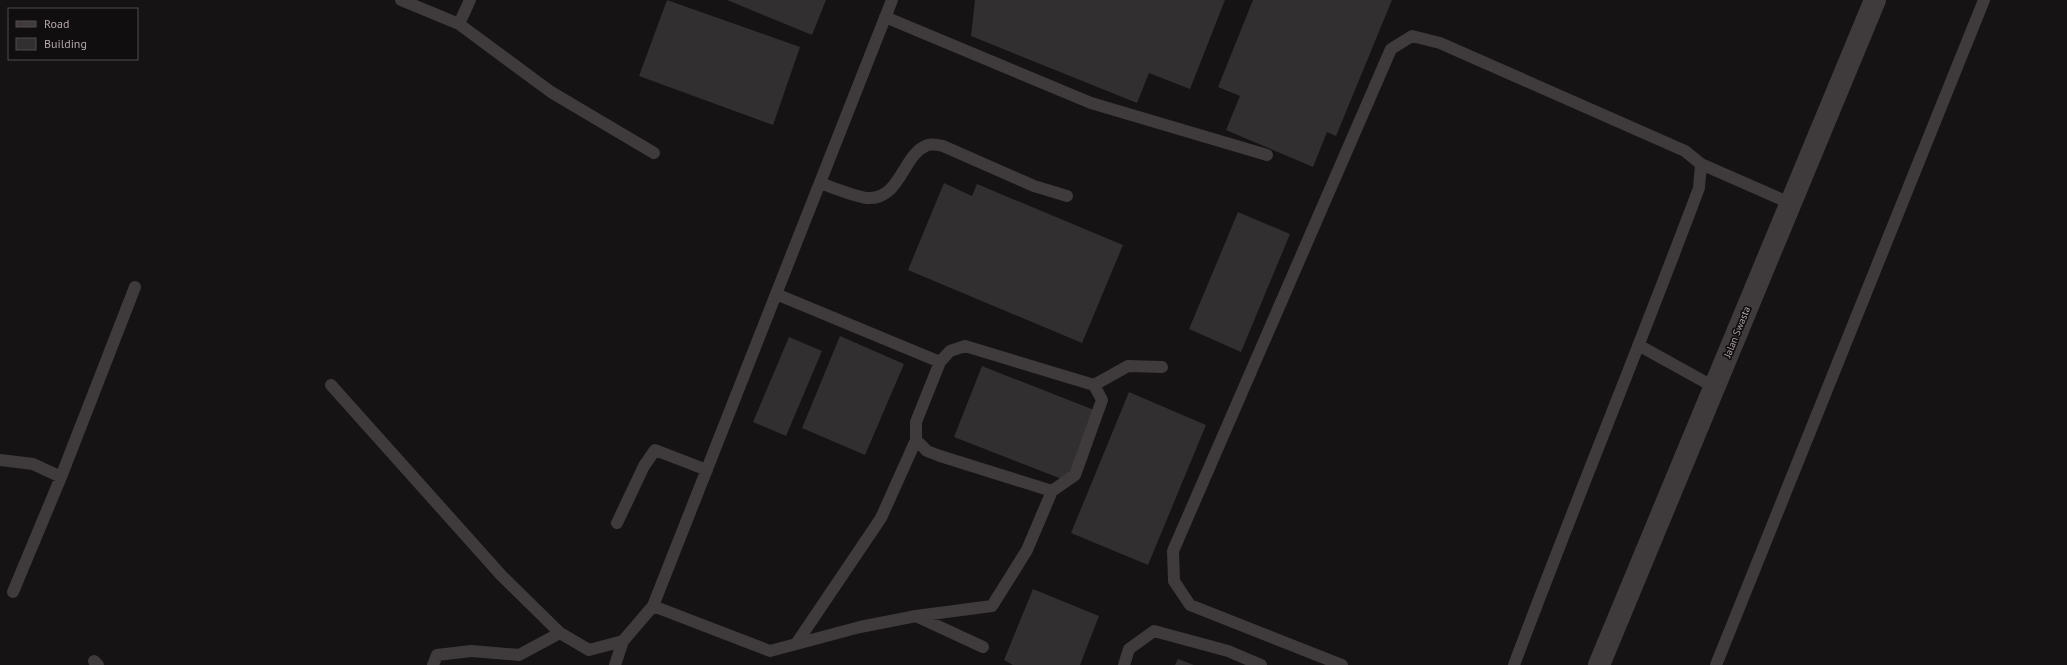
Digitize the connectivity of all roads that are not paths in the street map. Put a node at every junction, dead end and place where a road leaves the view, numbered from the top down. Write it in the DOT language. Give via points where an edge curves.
graph roads {
  1 [pos="401,0"];
  2 [pos="470,0"];
  3 [pos="892,0"];
  4 [pos="1875,0"];
  5 [pos="1984,0"];
  6 [pos="885,17"];
  7 [pos="459,24"];
  8 [pos="654,153"];
  9 [pos="1267,155"];
  10 [pos="1701,164"];
  11 [pos="820,183"];
  12 [pos="1067,196"];
  13 [pos="1790,203"];
  14 [pos="135,287"];
  15 [pos="776,294"];
  16 [pos="1640,346"];
  17 [pos="940,362"];
  18 [pos="1162,367"];
  19 [pos="331,385"];
  20 [pos="1094,385"];
  21 [pos="1714,387"];
  22 [pos="916,440"];
  23 [pos="0,460"];
  24 [pos="707,470"];
  25 [pos="61,477"];
  26 [pos="1052,491"];
  27 [pos="617,523"];
  28 [pos="13,592"];
  29 [pos="654,606"];
  30 [pos="916,616"];
  31 [pos="560,633"];
  32 [pos="623,641"];
  33 [pos="796,644"];
  34 [pos="983,647"];
  35 [pos="433,665"];
  36 [pos="615,665"];
  37 [pos="1124,665"];
  38 [pos="1261,665"];
  39 [pos="1342,665"];
  40 [pos="1514,665"];
  41 [pos="1599,665"];
  42 [pos="1716,665"];
  1 -- 7 [label="lane"];
  2 -- 7 [label="lane"];
  3 -- 6 [label="lane"];
  4 -- 13 [label="street, Jalan Swasta"];
  5 -- 42 [label="lane"];
  6 -- 9 [label="lane" via="1091,103"];
  6 -- 11 [label="lane"];
  7 -- 8 [label="lane" via="551,92"];
  10 -- 13 [label="lane"];
  10 -- 16 [label="lane" via="1699,188"];
  10 -- 39 [label="lane" via="1685,151 1440,43 1412,36 1391,49 1173,551 1174,581 1190,605"];
  11 -- 12 [label="lane" via="869,198 884,195 901,176 918,150 929,144 943,146 1034,186"];
  11 -- 15 [label="lane"];
  13 -- 21 [label="street, Jalan Swasta"];
  14 -- 25 [label="lane"];
  15 -- 17 [label="lane"];
  15 -- 24 [label="lane"];
  16 -- 21 [label="lane"];
  16 -- 40 [label="lane" via="1566,526"];
  17 -- 20 [label="lane" via="950,351 965,346"];
  17 -- 22 [label="lane" via="916,422"];
  18 -- 20 [label="lane" via="1128,366"];
  19 -- 31 [label="lane" via="501,575"];
  20 -- 26 [label="lane" via="1102,400 1075,475"];
  21 -- 41 [label="street, Jalan Swasta"];
  22 -- 26 [label="lane" via="927,451 940,456"];
  22 -- 33 [label="lane" via="882,518"];
  23 -- 25 [label="lane" via="33,464"];
  24 -- 27 [label="lane" via="655,450 644,466"];
  24 -- 29 [label="lane"];
  25 -- 28 [label="lane"];
  26 -- 30 [label="lane" via="1027,550 992,606"];
  29 -- 32 [label="lane"];
  29 -- 33 [label="lane" via="770,651"];
  30 -- 33 [label="lane" via="860,627"];
  30 -- 34 [label="lane"];
  31 -- 32 [label="lane" via="589,650"];
  31 -- 35 [label="lane" via="519,655 471,651 437,655"];
  32 -- 36 [label="lane"];
  37 -- 38 [label="lane" via="1129,649 1154,631 1228,651"];
}
